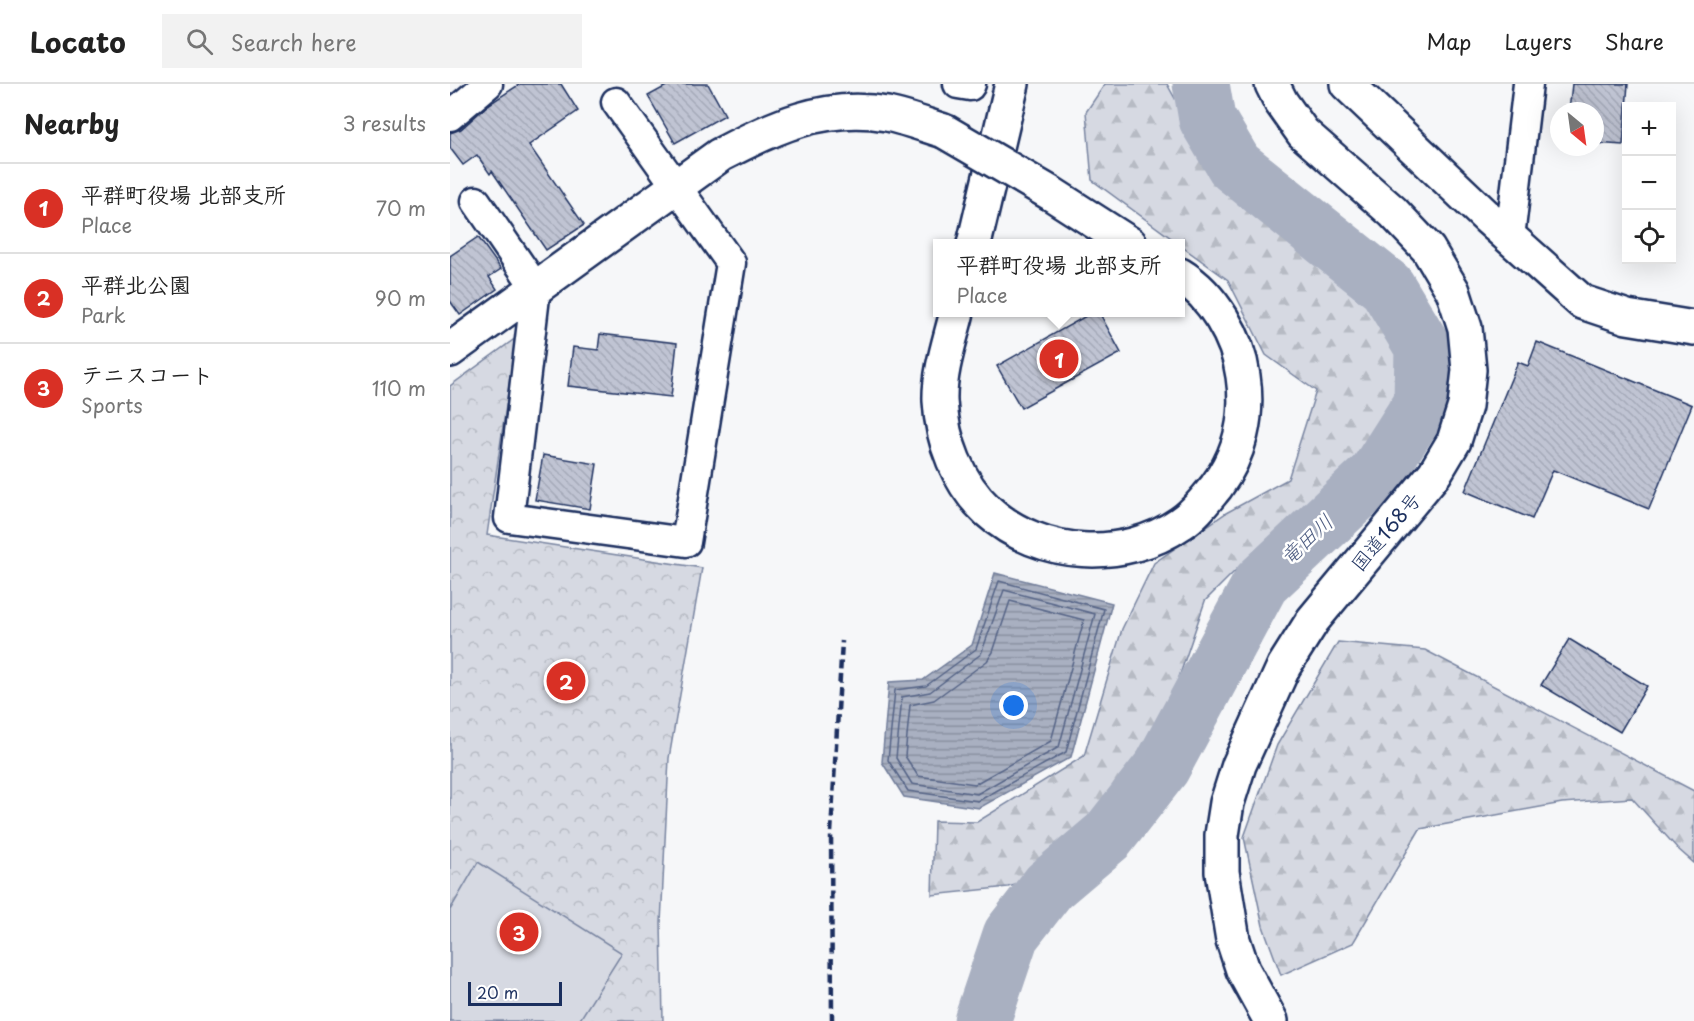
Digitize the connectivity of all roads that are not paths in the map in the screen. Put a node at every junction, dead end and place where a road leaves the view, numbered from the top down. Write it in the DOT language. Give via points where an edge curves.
graph roads {
  1 [pos="488,84"];
  2 [pos="958,84"];
  3 [pos="971,84"];
  4 [pos="1012,84"];
  5 [pos="1272,84"];
  6 [pos="1347,84"];
  7 [pos="1528,84"];
  8 [pos="616,102"];
  9 [pos="450,116"];
  10 [pos="677,185"];
  11 [pos="476,201"];
  12 [pos="1510,237"];
  13 [pos="975,239"];
  14 [pos="1124,239"];
  15 [pos="1185,279"];
  16 [pos="536,288"];
  17 [pos="956,317"];
  18 [pos="1694,328"];
  19 [pos="450,350"];
  20 [pos="1271,1021"];
  1 -- 9 [label="street"];
  2 -- 3 [label="street"];
  4 -- 13 [label="main road"];
  5 -- 20 [label="main road, 国道168号" via="1304,133 1393,212 1428,249 1453,291 1465,328 1469,370 1454,441 1435,473 1313,620 1284,666 1239,765 1227,803 1222,872 1233,940 1243,970"];
  6 -- 12 [label="main road"];
  7 -- 12 [label="street"];
  8 -- 10 [label="street"];
  10 -- 14 [label="main road, bridge" via="720,155 765,132 811,116 852,111 886,114 944,131"];
  10 -- 16 [label="main road"];
  10 -- 16 [label="street" via="731,263 686,542 509,518"];
  11 -- 16 [label="street"];
  12 -- 18 [label="main road" via="1582,302 1627,317"];
  15 -- 17 [label="main road" via="1221,317 1242,363 1246,398 1236,454 1206,500 1183,522 1135,545 1108,550 1078,550 1029,537 994,515 971,491 949,450 940,400"];
  16 -- 19 [label="main road"];
}
